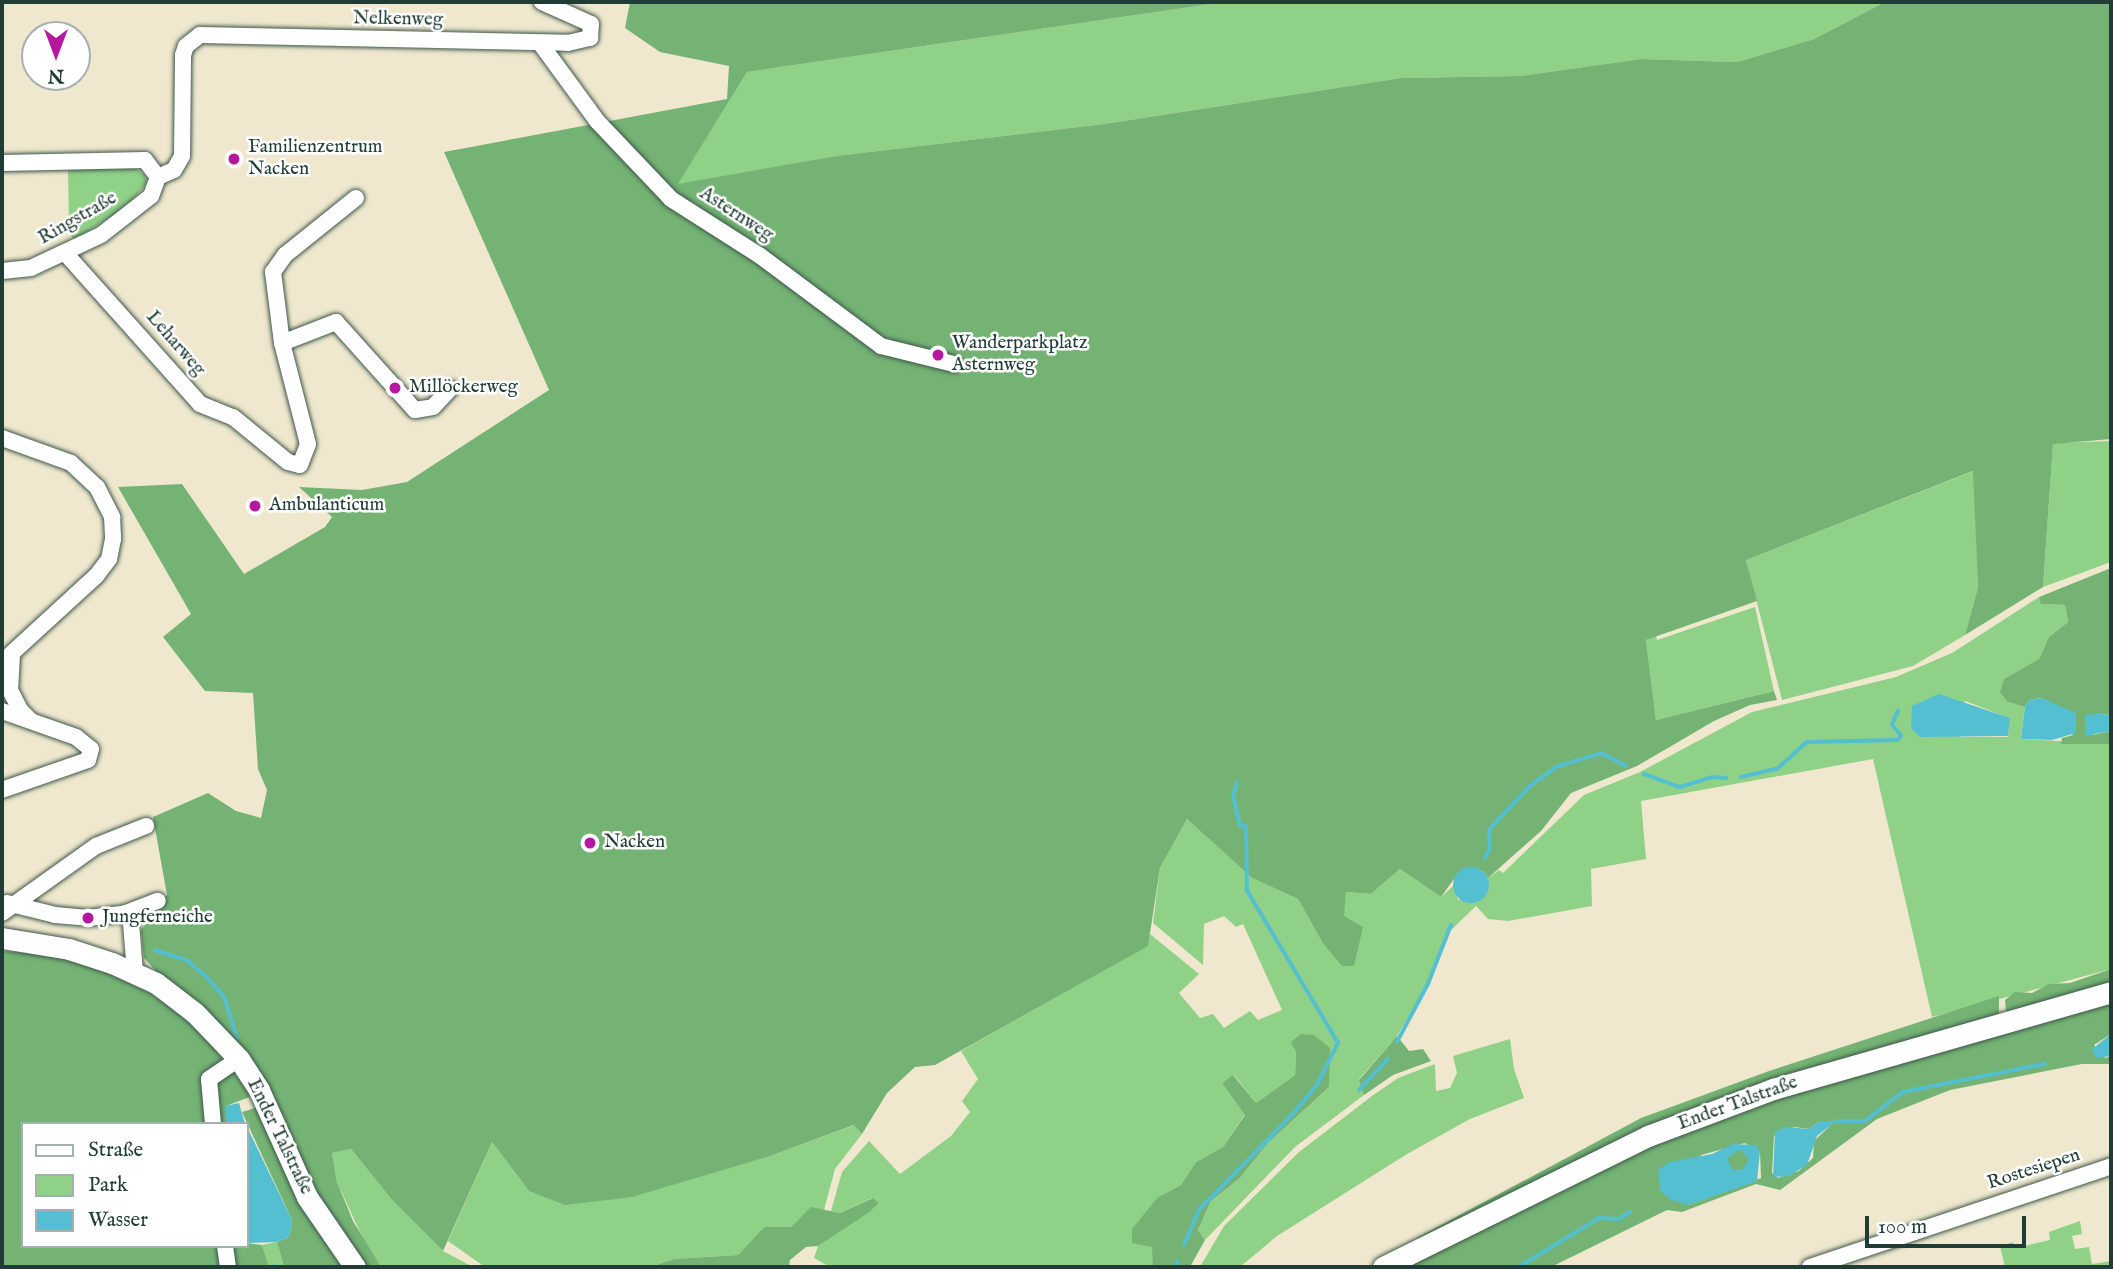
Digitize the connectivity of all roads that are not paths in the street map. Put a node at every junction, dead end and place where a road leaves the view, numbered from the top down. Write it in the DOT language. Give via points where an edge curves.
graph roads {
  1 [pos="542,2"];
  2 [pos="192,39"];
  3 [pos="540,43"];
  4 [pos="2,163"];
  5 [pos="158,177"];
  6 [pos="356,198"];
  7 [pos="66,254"];
  8 [pos="2,271"];
  9 [pos="282,343"];
  10 [pos="954,365"];
  11 [pos="450,389"];
  12 [pos="2,438"];
  13 [pos="7,658"];
  14 [pos="2,711"];
  15 [pos="34,723"];
  16 [pos="2,790"];
  17 [pos="146,826"];
  18 [pos="158,901"];
  19 [pos="5,906"];
  20 [pos="126,913"];
  21 [pos="2,938"];
  22 [pos="135,973"];
  23 [pos="2111,992"];
  24 [pos="239,1059"];
  25 [pos="213,1122"];
  26 [pos="2111,1166"];
  27 [pos="225,1248"];
  28 [pos="228,1267"];
  29 [pos="355,1267"];
  30 [pos="1383,1267"];
  31 [pos="1810,1267"];
  1 -- 3 [label="street, Nelkenweg" via="591,24 590,38 582,42"];
  2 -- 3 [label="street, Nelkenweg" via="209,33 316,40"];
  2 -- 5 [label="street, Ringstraße" via="183,55 182,156 174,170"];
  3 -- 10 [label="street, Asternweg" via="597,121 671,199 759,254 881,346"];
  4 -- 5 [label="street, Ringstraße" via="145,160"];
  5 -- 7 [label="street, Ringstraße" via="156,188 137,209"];
  6 -- 9 [label="street" via="275,265"];
  7 -- 8 [label="street, Ringstraße" via="31,268"];
  7 -- 9 [label="street, Leharweg" via="200,404 233,417 288,462 300,465 308,444"];
  9 -- 11 [label="street" via="336,322 415,410 433,407"];
  12 -- 13 [label="street" via="71,463 97,487 112,517 109,559"];
  13 -- 15 [label="street" via="10,690 20,710"];
  14 -- 15 [label="street"];
  15 -- 16 [label="street" via="76,737 88,744 91,755 88,760"];
  17 -- 19 [label="street" via="96,846"];
  18 -- 20 [label="street"];
  19 -- 20 [label="street" via="55,915"];
  20 -- 22 [label="street"];
  21 -- 22 [label="main road, Ender Talstraße" via="69,949"];
  22 -- 24 [label="main road, Ender Talstraße" via="195,1013"];
  23 -- 30 [label="main road, Ender Talstraße" via="1773,1089 1661,1132"];
  24 -- 25 [label="street" via="209,1079"];
  24 -- 29 [label="main road, Ender Talstraße" via="259,1090 307,1196"];
  26 -- 31 [label="street, Rostesiepen"];
  27 -- 28 [label="street"];
}
